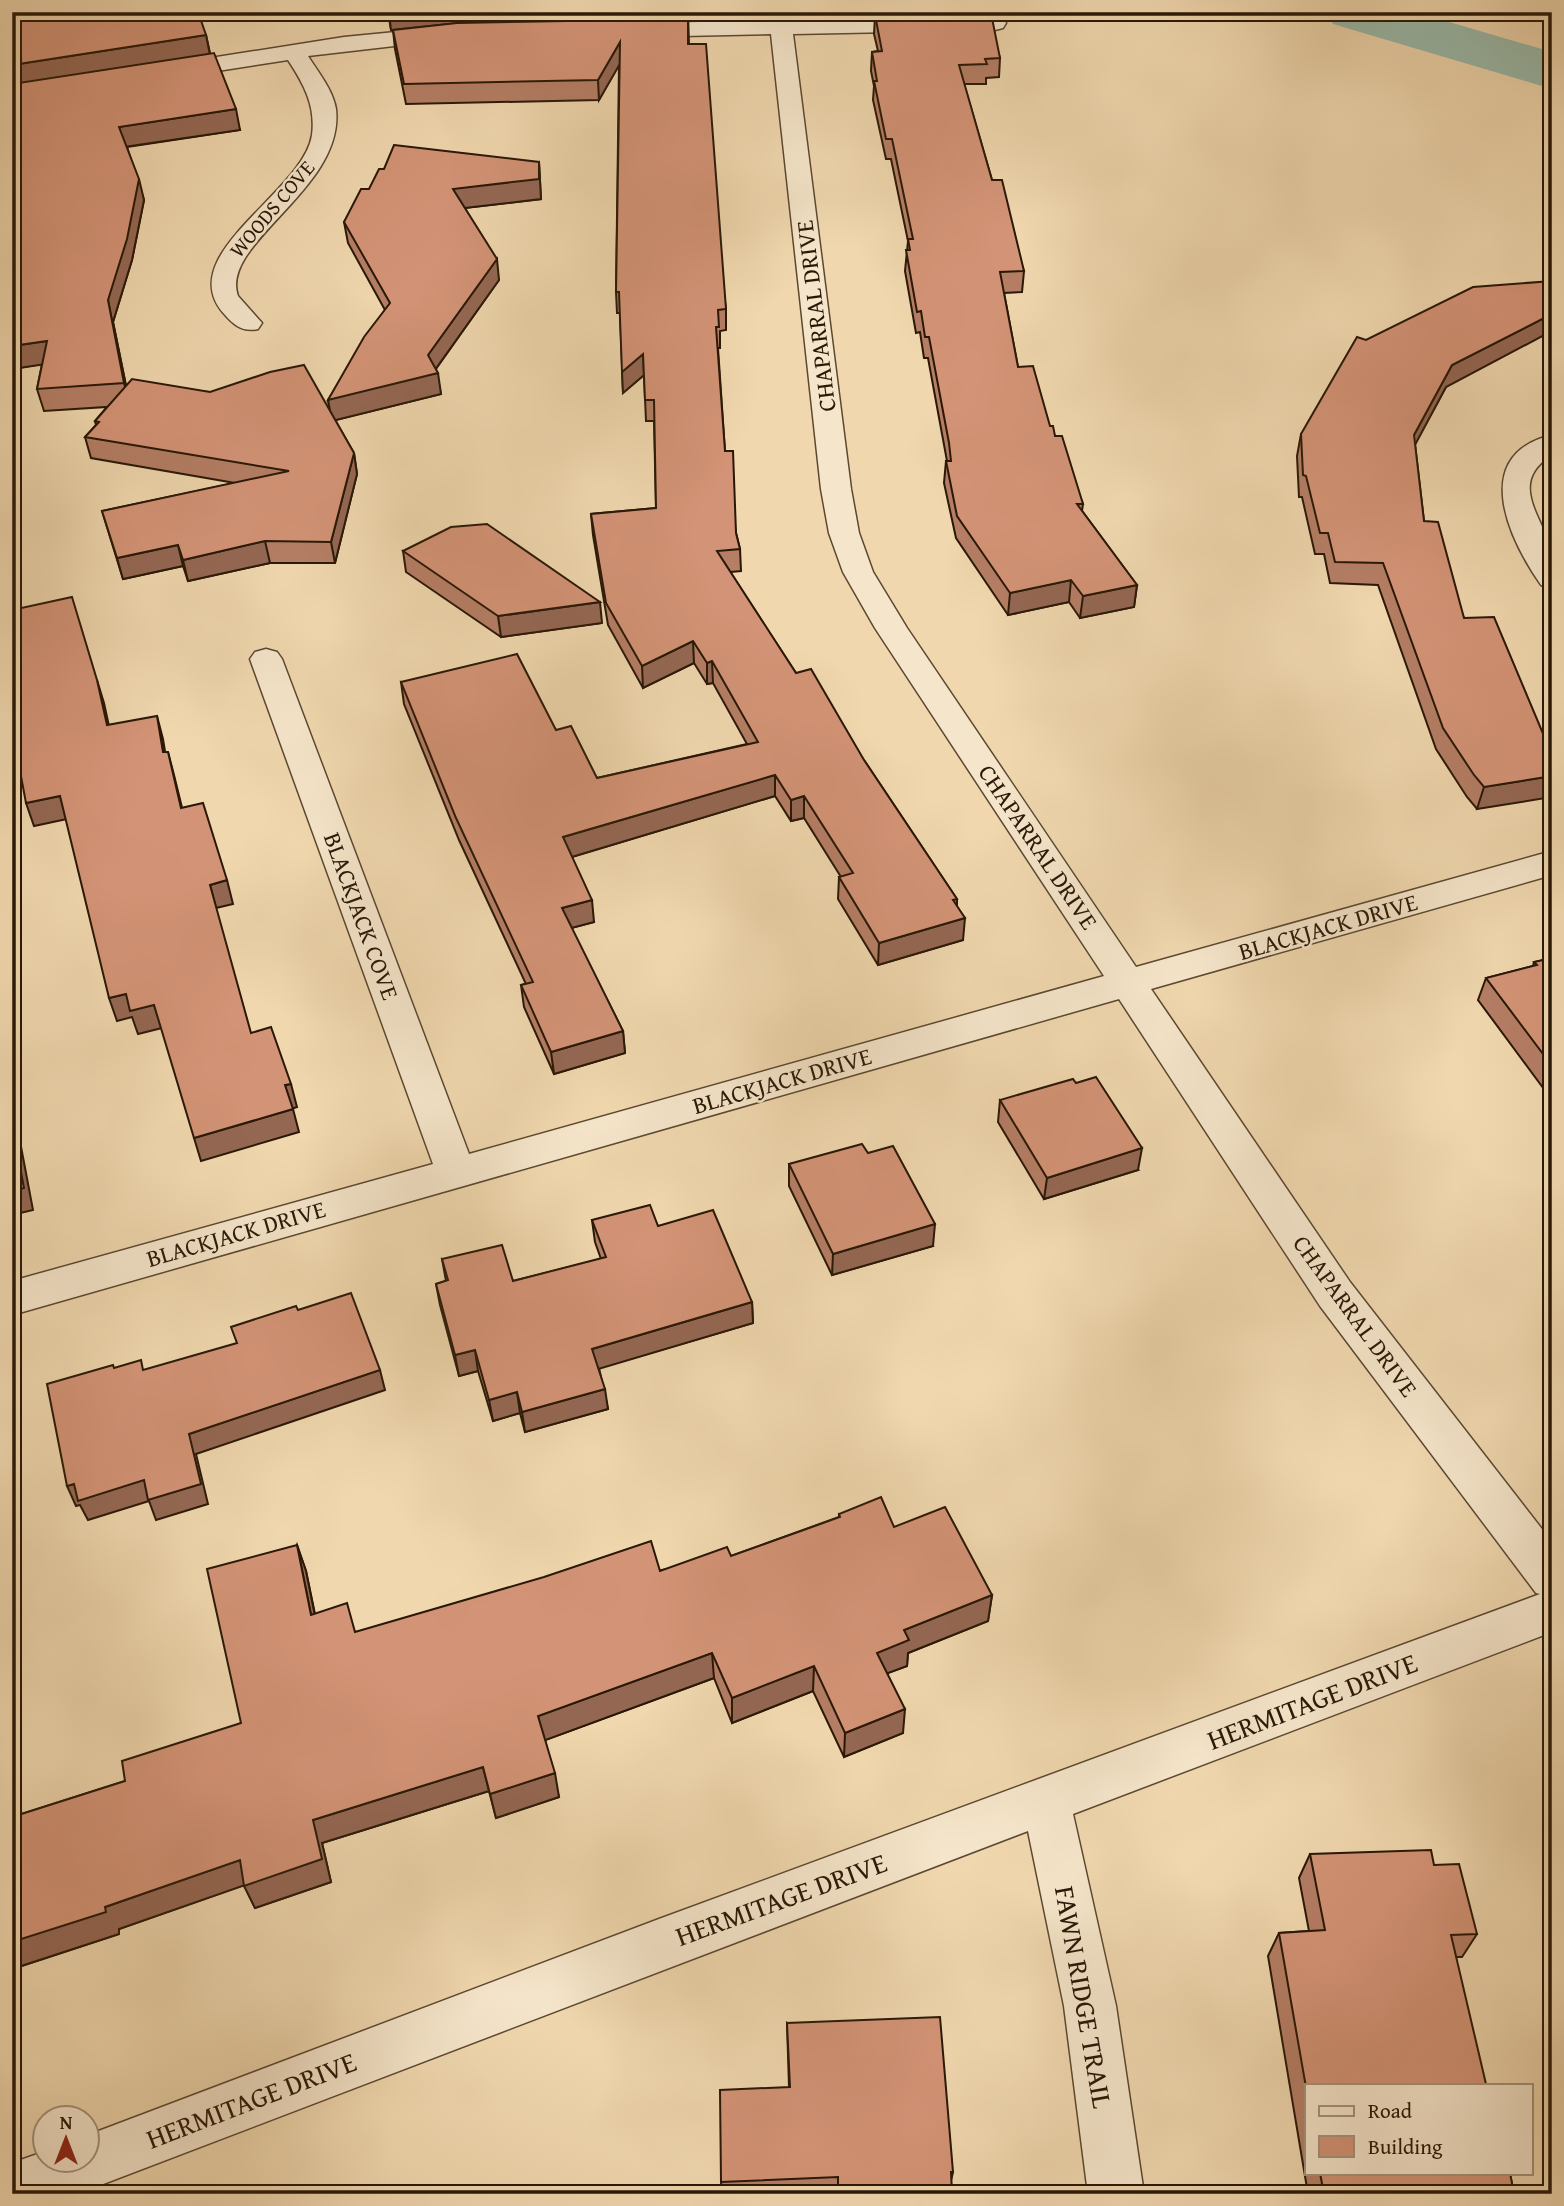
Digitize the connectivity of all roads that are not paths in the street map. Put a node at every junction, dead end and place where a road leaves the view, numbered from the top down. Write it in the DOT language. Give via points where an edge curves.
graph roads {
  1 [pos="781,20"];
  2 [pos="995,23"];
  3 [pos="621,30"];
  4 [pos="472,33"];
  5 [pos="294,51"];
  6 [pos="151,75"];
  7 [pos="249,323"];
  8 [pos="1552,443"];
  9 [pos="1552,579"];
  10 [pos="266,659"];
  11 [pos="1552,863"];
  12 [pos="1130,983"];
  13 [pos="456,1172"];
  14 [pos="12,1298"];
  15 [pos="1552,1578"];
  16 [pos="1552,1611"];
  17 [pos="1046,1801"];
  18 [pos="12,2191"];
  19 [pos="1116,2194"];
  1 -- 2 [label="street"];
  1 -- 3 [label="street"];
  1 -- 12 [label="street, CHAPARRAL DRIVE" via="836,489 853,559 891,628"];
  4 -- 5 [label="street"];
  5 -- 6 [label="street"];
  5 -- 7 [label="street, WOODS COVE" via="321,97 325,132 318,156 301,181 225,265 222,289 230,307"];
  8 -- 9 [label="street" via="1519,466 1514,487 1516,505"];
  10 -- 13 [label="street, BLACKJACK COVE"];
  11 -- 12 [label="street, BLACKJACK DRIVE"];
  12 -- 13 [label="street, BLACKJACK DRIVE"];
  12 -- 15 [label="street, CHAPARRAL DRIVE" via="1335,1294"];
  13 -- 14 [label="street, BLACKJACK DRIVE"];
  16 -- 17 [label="street, HERMITAGE DRIVE"];
  17 -- 18 [label="street, HERMITAGE DRIVE"];
  17 -- 19 [label="street, FAWN RIDGE TRAIL" via="1090,2006"];
}
